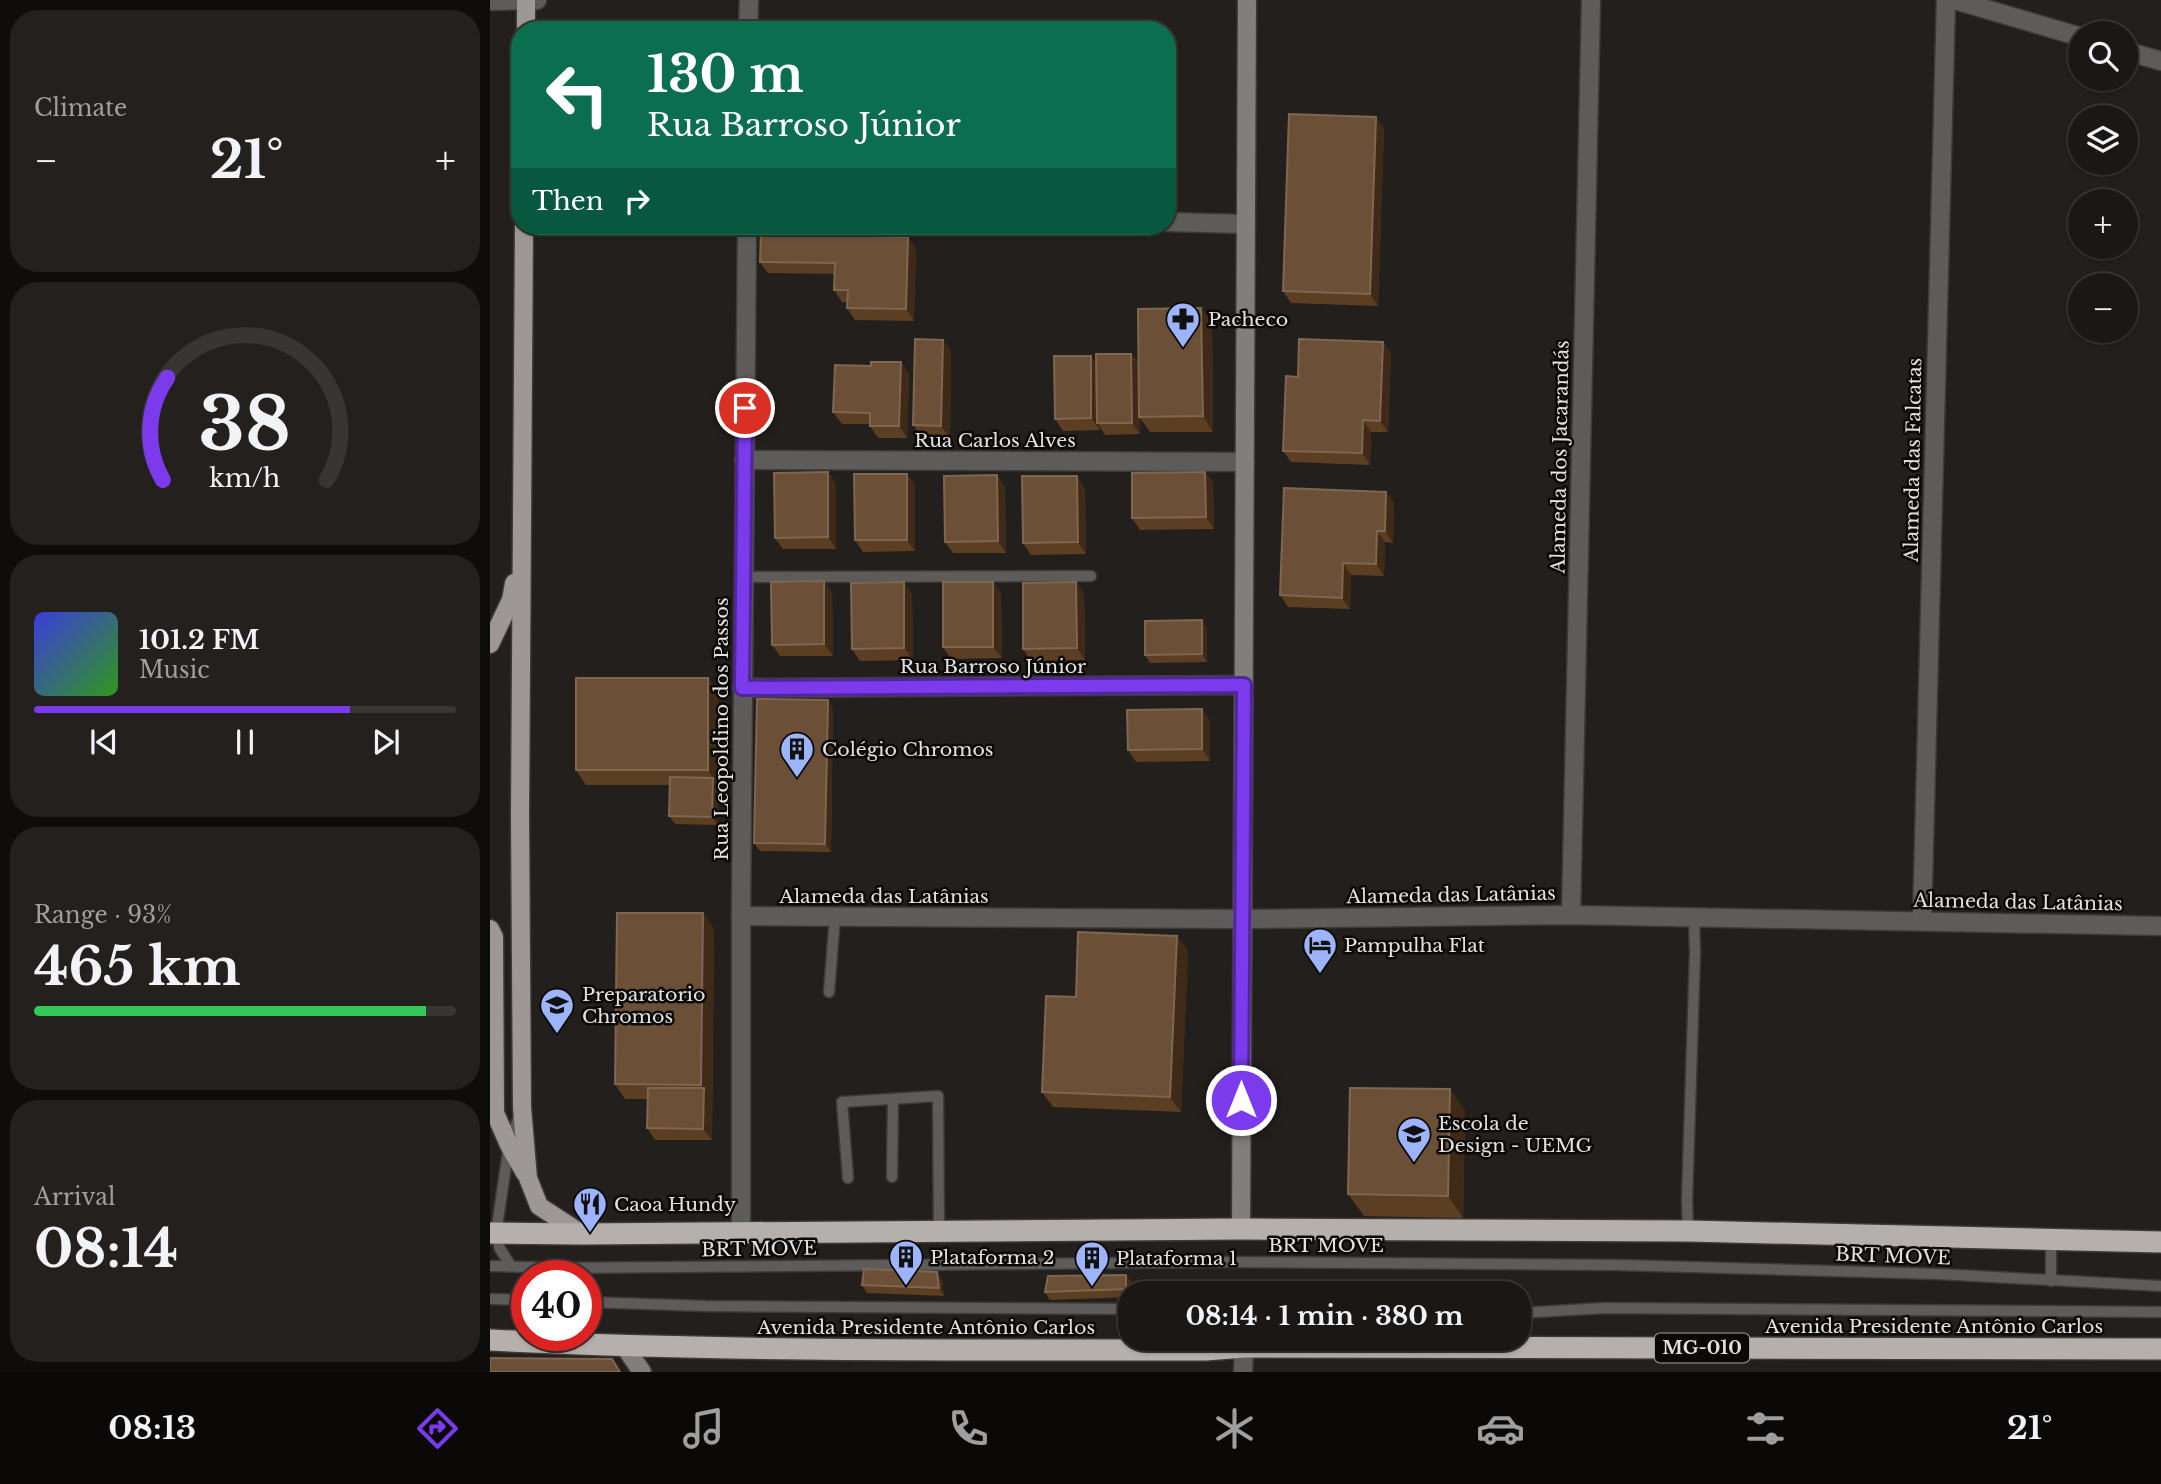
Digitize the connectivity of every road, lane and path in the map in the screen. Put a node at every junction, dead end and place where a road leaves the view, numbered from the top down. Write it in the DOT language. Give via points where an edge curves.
graph roads {
  1 [pos="526,0"];
  2 [pos="537,0"];
  3 [pos="749,0"];
  4 [pos="1247,0"];
  5 [pos="1591,0"];
  6 [pos="1946,0"];
  7 [pos="1955,0"];
  8 [pos="490,1"];
  9 [pos="526,21"];
  10 [pos="748,21"];
  11 [pos="2068,33"];
  12 [pos="2138,54"];
  13 [pos="2161,61"];
  14 [pos="1176,222"];
  15 [pos="1246,224"];
  16 [pos="524,235"];
  17 [pos="747,235"];
  18 [pos="744,460"];
  19 [pos="1245,462"];
  20 [pos="522,539"];
  21 [pos="1091,576"];
  22 [pos="743,577"];
  23 [pos="490,644"];
  24 [pos="1244,685"];
  25 [pos="742,688"];
  26 [pos="1571,915"];
  27 [pos="741,916"];
  28 [pos="1694,916"];
  29 [pos="835,917"];
  30 [pos="1242,919"];
  31 [pos="1922,920"];
  32 [pos="2161,926"];
  33 [pos="490,929"];
  34 [pos="829,992"];
  35 [pos="893,1099"];
  36 [pos="522,1107"];
  37 [pos="509,1145"];
  38 [pos="892,1177"];
  39 [pos="528,1178"];
  40 [pos="848,1178"];
  41 [pos="1241,1229"];
  42 [pos="939,1231"];
  43 [pos="1688,1231"];
  44 [pos="493,1233"];
  45 [pos="741,1233"];
  46 [pos="582,1234"];
  47 [pos="2051,1239"];
  48 [pos="2161,1242"];
  49 [pos="490,1266"];
  50 [pos="511,1266"];
  51 [pos="602,1268"];
  52 [pos="2051,1280"];
  53 [pos="2161,1286"];
  54 [pos="490,1298"];
  55 [pos="511,1299"];
  56 [pos="602,1302"];
  57 [pos="1118,1309"];
  58 [pos="1531,1312"];
  59 [pos="2161,1312"];
  60 [pos="490,1339"];
  61 [pos="625,1347"];
  62 [pos="1531,1348"];
  63 [pos="2161,1349"];
  64 [pos="1118,1350"];
  65 [pos="1244,1351"];
  66 [pos="642,1372"];
  67 [pos="1243,1372"];
  1 -- 2 [label="street"];
  1 -- 8 [label="street"];
  1 -- 9 [label="main road"];
  3 -- 10 [label="street"];
  4 -- 15 [label="street"];
  5 -- 26 [label="street, Alameda dos Jacarandás"];
  6 -- 31 [label="street, Alameda das Falcatas"];
  7 -- 11 [label="street"];
  12 -- 13 [label="street"];
  14 -- 15 [label="street"];
  15 -- 19 [label="street"];
  16 -- 20 [label="main road"];
  17 -- 18 [label="street, Rua Leopoldino dos Passos"];
  18 -- 19 [label="street, Rua Carlos Alves"];
  18 -- 22 [label="street, Rua Leopoldino dos Passos"];
  19 -- 24 [label="street"];
  20 -- 23 [label="main road" via="511,600"];
  20 -- 36 [label="main road"];
  21 -- 22 [label="lane"];
  22 -- 25 [label="street, Rua Leopoldino dos Passos"];
  24 -- 25 [label="street, Rua Barroso Júnior"];
  24 -- 30 [label="street"];
  25 -- 27 [label="street, Rua Leopoldino dos Passos"];
  26 -- 28 [label="street, Alameda das Latânias"];
  26 -- 30 [label="street, Alameda das Latânias"];
  27 -- 29 [label="street, Alameda das Latânias"];
  27 -- 45 [label="street, Rua Leopoldino dos Passos"];
  28 -- 31 [label="street, Alameda das Latânias"];
  28 -- 43 [label="lane"];
  29 -- 30 [label="street, Alameda das Latânias"];
  29 -- 34 [label="lane"];
  30 -- 41 [label="street"];
  31 -- 32 [label="street, Alameda das Latânias"];
  33 -- 37 [label="main road" via="494,937 495,1113"];
  35 -- 38 [label="lane"];
  35 -- 40 [label="lane" via="842,1102"];
  35 -- 42 [label="lane" via="939,1096"];
  36 -- 37 [label="lane"];
  36 -- 39 [label="main road"];
  37 -- 39 [label="main road"];
  37 -- 44 [label="lane"];
  39 -- 46 [label="main road" via="539,1206"];
  41 -- 42 [label="highway"];
  41 -- 43 [label="highway"];
  42 -- 45 [label="highway"];
  43 -- 47 [label="highway"];
  44 -- 46 [label="highway"];
  44 -- 50 [label="lane"];
  45 -- 46 [label="highway"];
  47 -- 48 [label="highway"];
  47 -- 52 [label="lane"];
  49 -- 50 [label="lane, BRT MOVE"];
  51 -- 52 [label="lane, BRT MOVE" via="1605,1264"];
  52 -- 53 [label="lane, BRT MOVE"];
  54 -- 55 [label="lane"];
  56 -- 57 [label="lane"];
  58 -- 59 [label="lane" via="1604,1308"];
  60 -- 61 [label="highway, Avenida Presidente Antônio Carlos / MG-010"];
  61 -- 64 [label="highway, Avenida Presidente Antônio Carlos / MG-010"];
  61 -- 66 [label="street"];
  62 -- 63 [label="highway, Avenida Presidente Antônio Carlos / MG-010"];
  65 -- 67 [label="street"];
}
